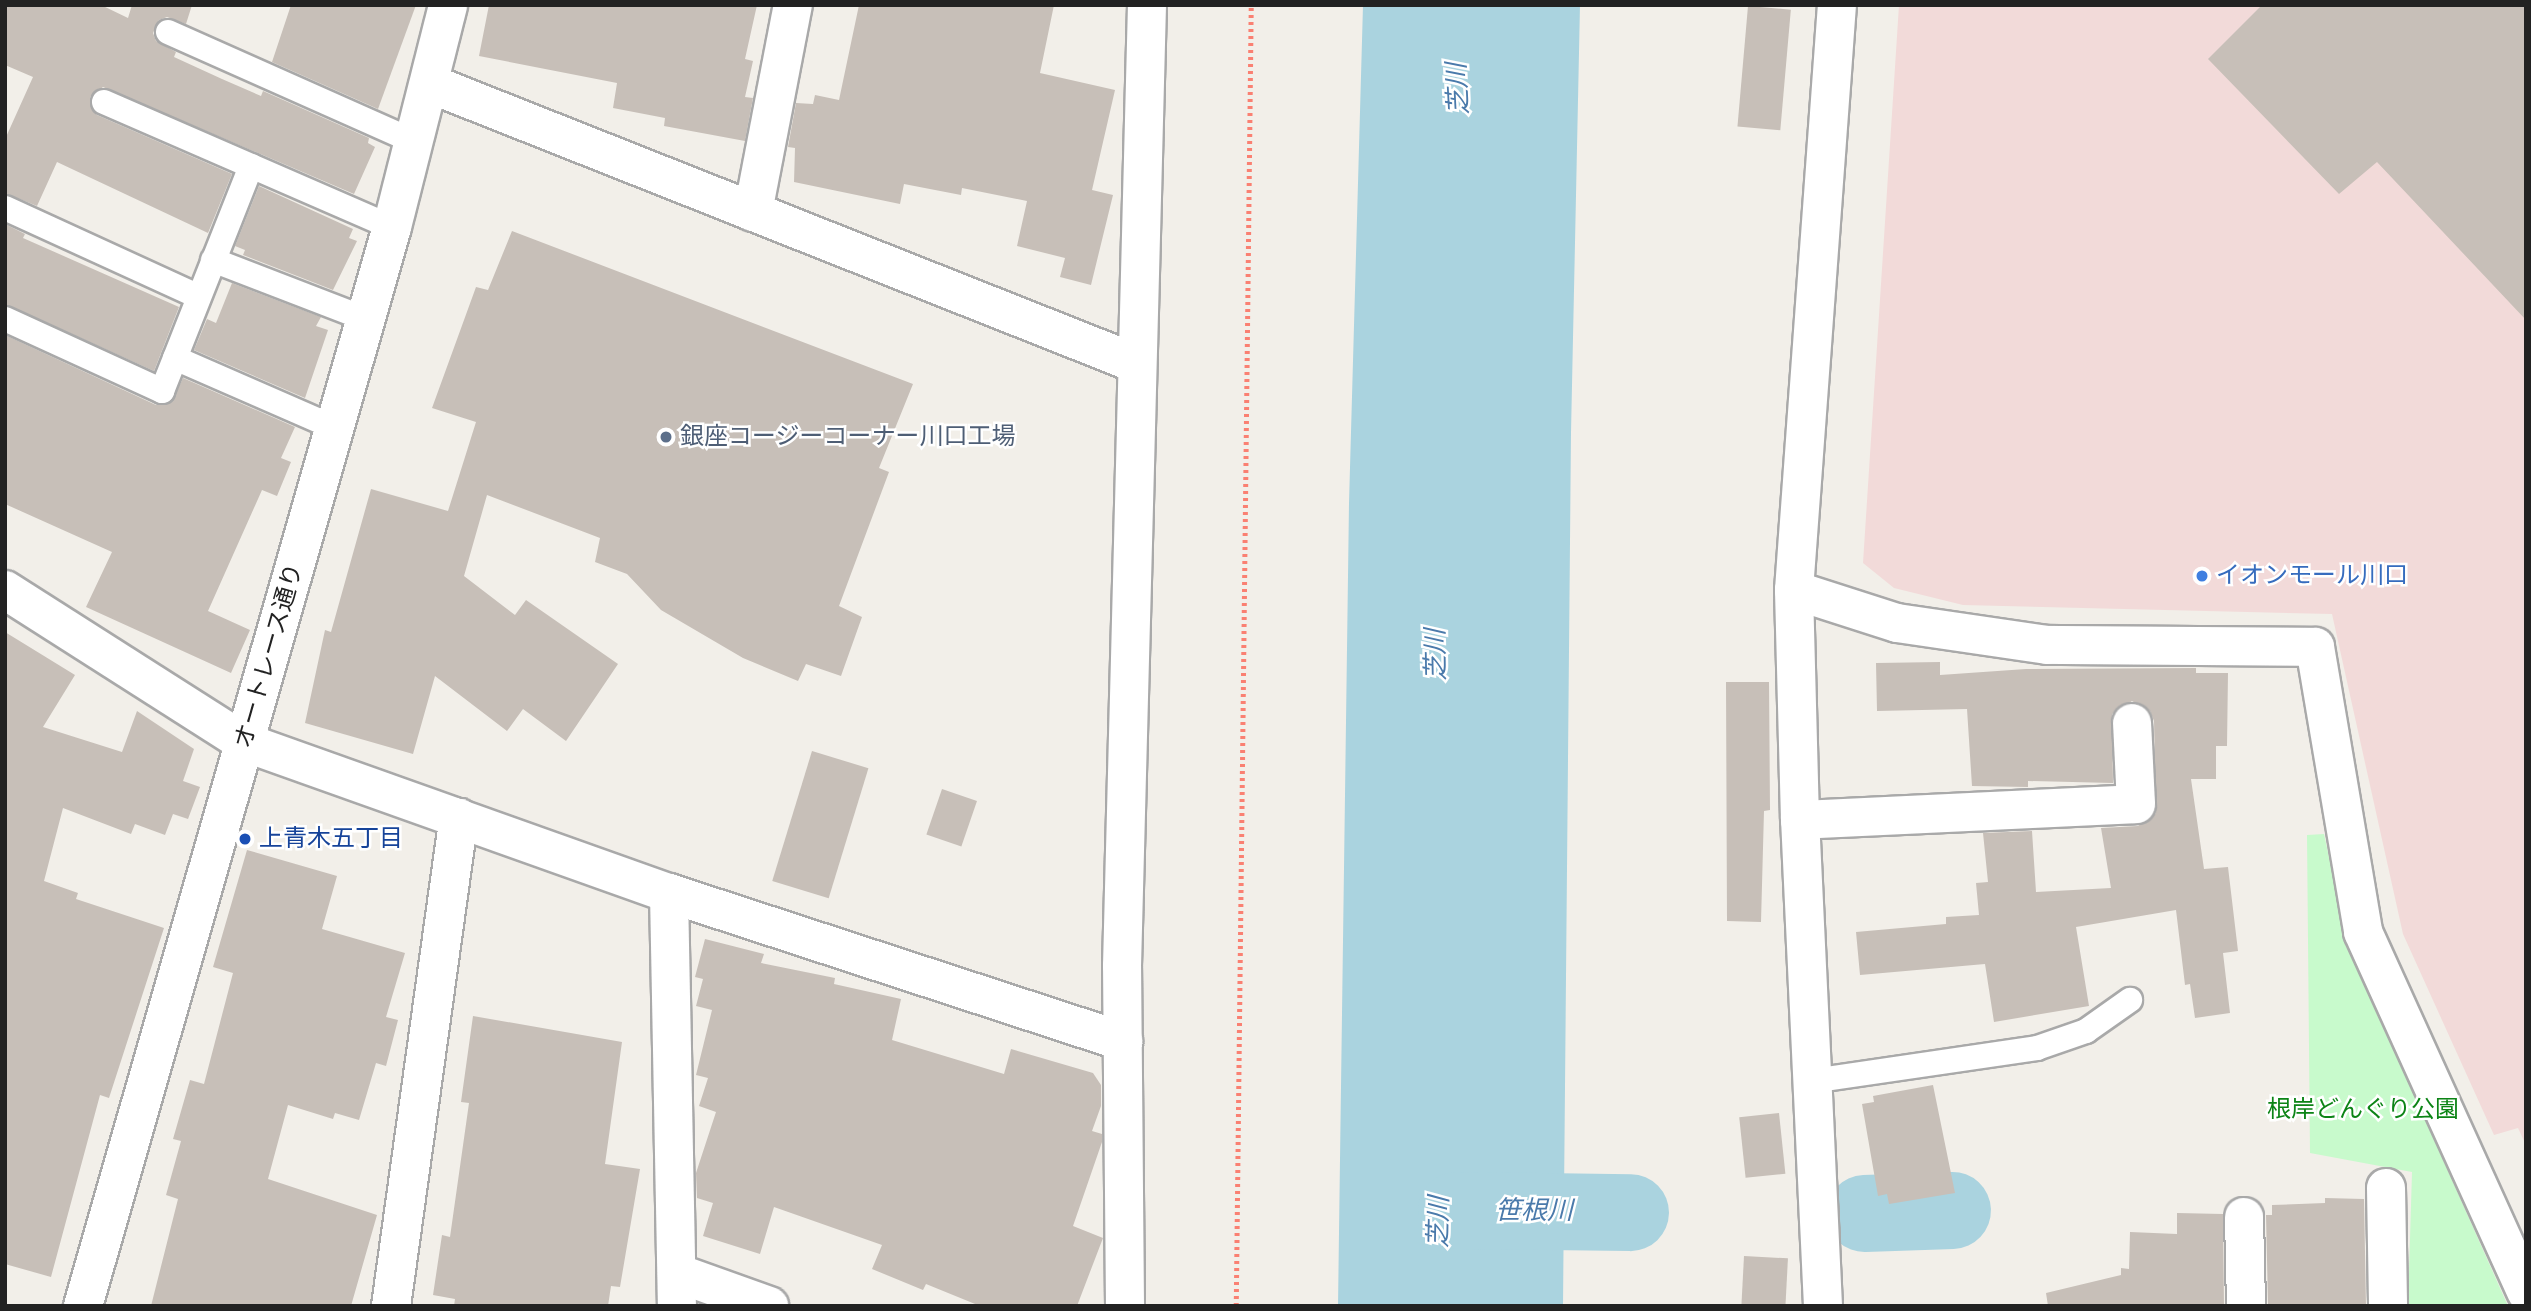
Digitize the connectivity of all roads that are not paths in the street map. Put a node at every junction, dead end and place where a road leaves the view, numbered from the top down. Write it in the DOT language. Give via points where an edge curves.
graph roads {
  1 [pos="448,5"];
  2 [pos="793,5"];
  3 [pos="1147,5"];
  4 [pos="1837,5"];
  5 [pos="168,32"];
  6 [pos="431,84"];
  7 [pos="104,102"];
  8 [pos="415,142"];
  9 [pos="251,166"];
  10 [pos="5,208"];
  11 [pos="752,212"];
  12 [pos="392,227"];
  13 [pos="214,260"];
  14 [pos="199,298"];
  15 [pos="5,319"];
  16 [pos="366,319"];
  17 [pos="175,358"];
  18 [pos="1135,363"];
  19 [pos="335,428"];
  20 [pos="5,590"];
  21 [pos="1794,590"];
  22 [pos="2132,723"];
  23 [pos="244,742"];
  24 [pos="460,818"];
  25 [pos="1800,820"];
  26 [pos="669,893"];
  27 [pos="2130,1000"];
  28 [pos="1123,1041"];
  29 [pos="1812,1081"];
  30 [pos="2386,1188"];
  31 [pos="2244,1217"];
  32 [pos="677,1289"];
  33 [pos="2526,1292"];
  34 [pos="83,1306"];
  35 [pos="391,1306"];
  36 [pos="769,1306"];
  37 [pos="1125,1306"];
  38 [pos="1823,1306"];
  39 [pos="2246,1306"];
  40 [pos="2388,1306"];
  1 -- 6 [label="street, オートレース通り"];
  2 -- 11 [label="street"];
  3 -- 18 [label="street"];
  4 -- 21 [label="street"];
  5 -- 8 [label="lane"];
  6 -- 8 [label="street, オートレース通り"];
  6 -- 11 [label="street"];
  7 -- 9 [label="lane"];
  8 -- 12 [label="street, オートレース通り"];
  9 -- 12 [label="lane"];
  9 -- 13 [label="lane"];
  10 -- 14 [label="lane"];
  11 -- 18 [label="street"];
  12 -- 16 [label="street, オートレース通り"];
  13 -- 14 [label="lane"];
  13 -- 16 [label="lane"];
  14 -- 17 [label="lane"];
  15 -- 17 [label="lane" via="162,391"];
  16 -- 19 [label="street, オートレース通り"];
  17 -- 19 [label="lane"];
  18 -- 28 [label="street"];
  19 -- 23 [label="street, オートレース通り"];
  20 -- 23 [label="street"];
  21 -- 25 [label="street"];
  21 -- 33 [label="street" via="1897,623 2047,645 2315,647 2363,932"];
  22 -- 25 [label="street" via="2136,804"];
  23 -- 24 [label="street"];
  23 -- 34 [label="street, オートレース通り"];
  24 -- 26 [label="street"];
  24 -- 35 [label="street"];
  25 -- 29 [label="street"];
  26 -- 28 [label="street"];
  26 -- 32 [label="street"];
  27 -- 29 [label="lane" via="2086,1031 2037,1048"];
  28 -- 37 [label="street"];
  29 -- 38 [label="street"];
  30 -- 40 [label="street"];
  31 -- 39 [label="street"];
  32 -- 36 [label="street"];
}
